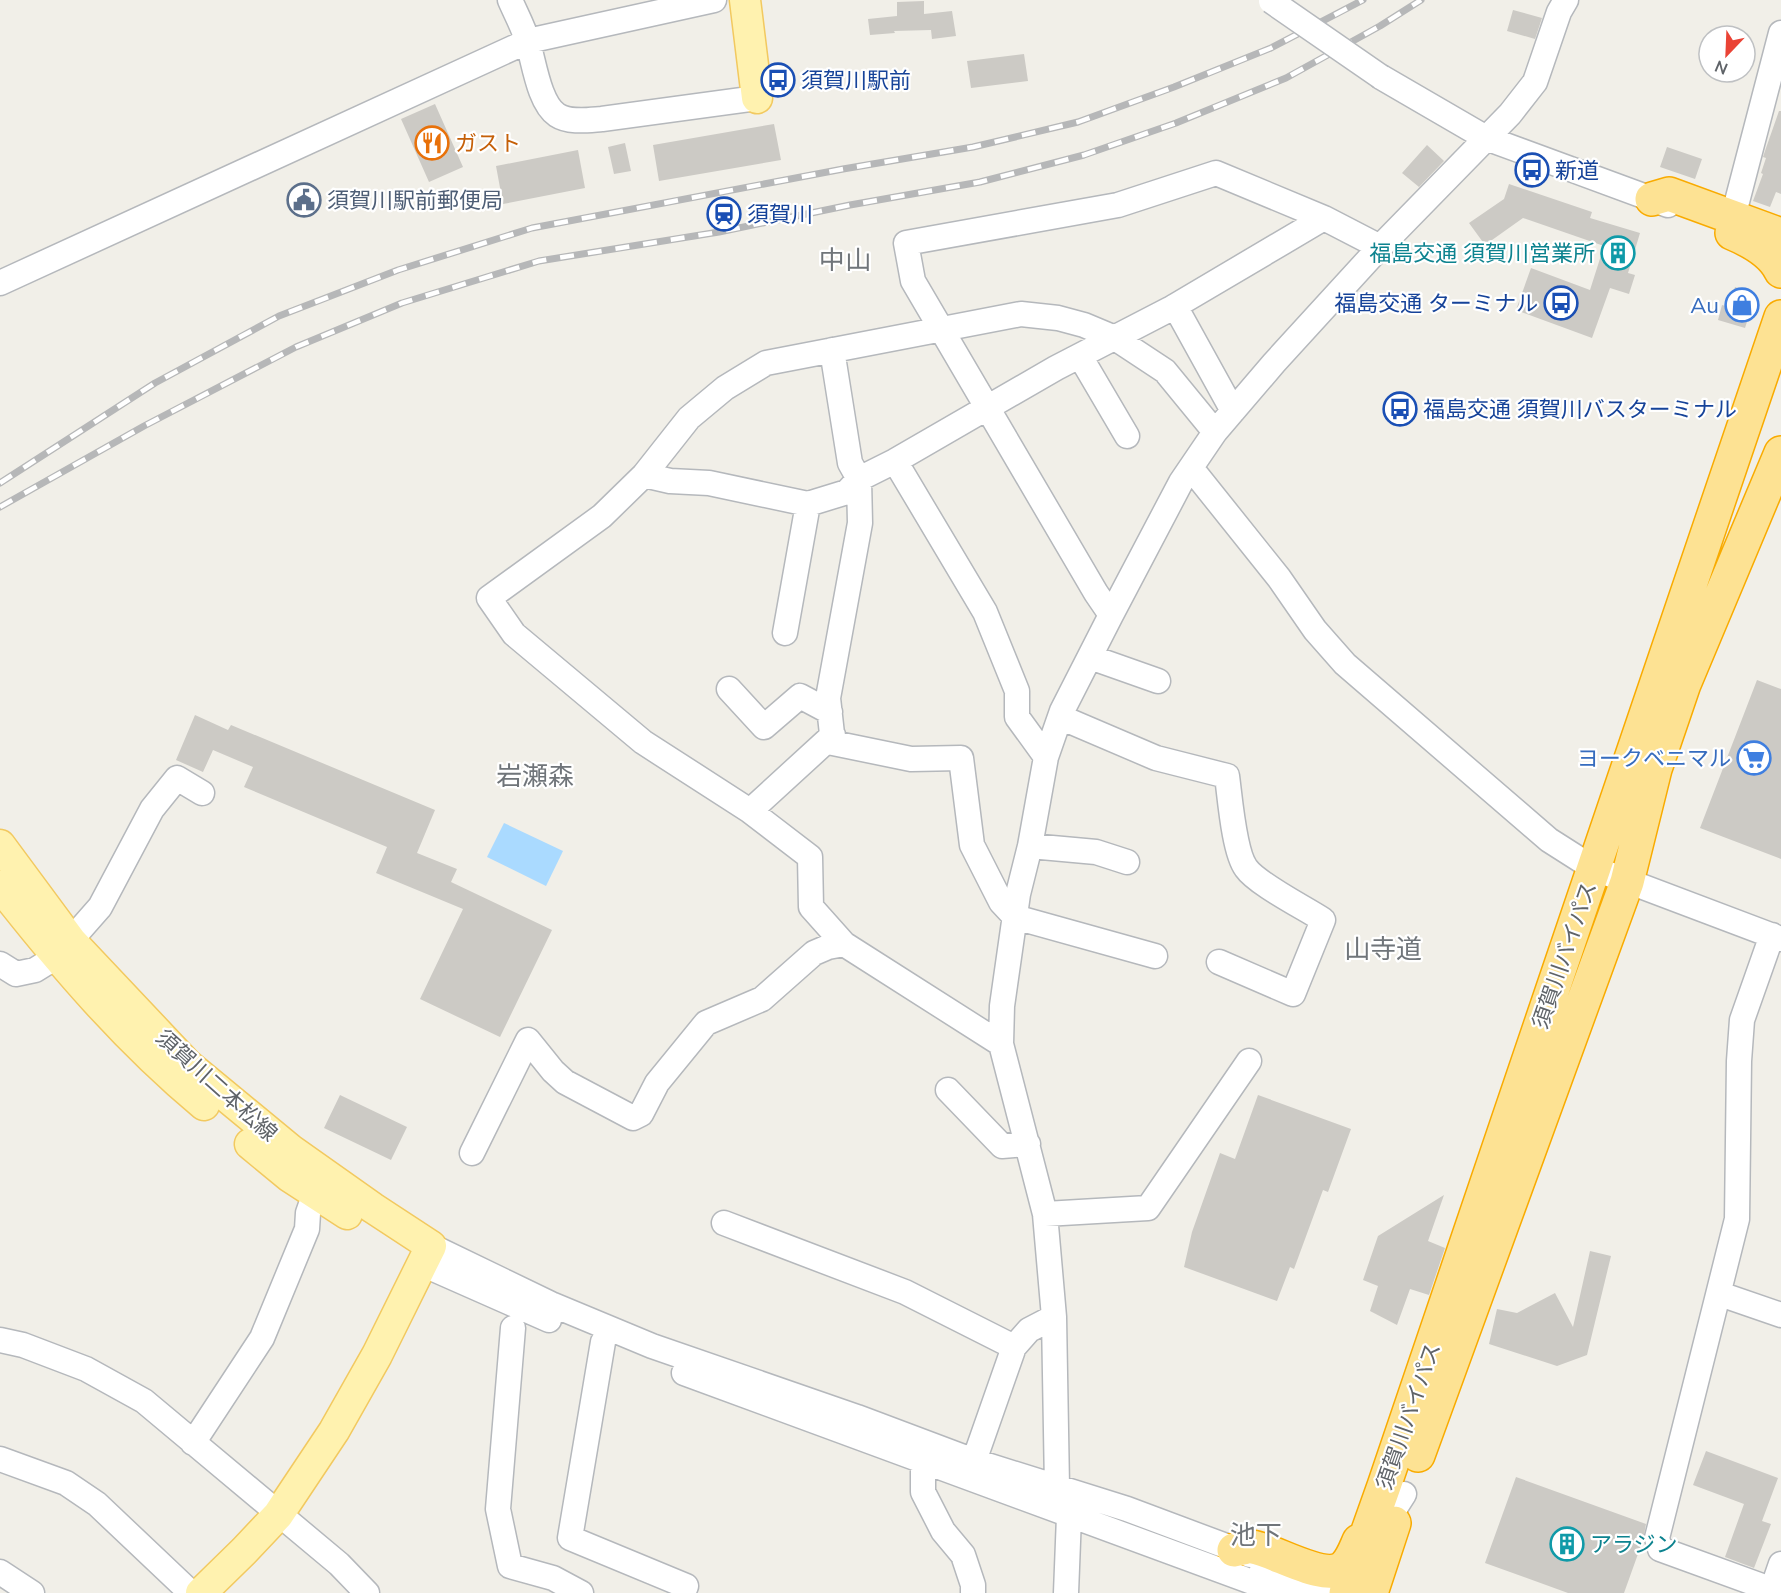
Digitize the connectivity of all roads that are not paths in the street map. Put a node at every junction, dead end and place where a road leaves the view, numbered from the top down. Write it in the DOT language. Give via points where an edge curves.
graph roads {
  1 [pos="510,0"];
  2 [pos="714,0"];
  3 [pos="745,0"];
  4 [pos="1271,0"];
  5 [pos="1566,0"];
  6 [pos="1781,33"];
  7 [pos="528,40"];
  8 [pos="756,98"];
  9 [pos="1486,138"];
  10 [pos="1652,199"];
  11 [pos="1324,218"];
  12 [pos="1722,219"];
  13 [pos="1781,235"];
  14 [pos="1781,244"];
  15 [pos="1380,247"];
  16 [pos="1781,271"];
  17 [pos="0,283"];
  18 [pos="1781,292"];
  19 [pos="1175,306"];
  20 [pos="1781,317"];
  21 [pos="941,328"];
  22 [pos="1115,338"];
  23 [pos="832,350"];
  24 [pos="1080,356"];
  25 [pos="1781,373"];
  26 [pos="988,407"];
  27 [pos="1233,411"];
  28 [pos="1748,415"];
  29 [pos="1215,432"];
  30 [pos="1126,436"];
  31 [pos="1781,453"];
  32 [pos="895,460"];
  33 [pos="1191,468"];
  34 [pos="644,475"];
  35 [pos="859,479"];
  36 [pos="808,504"];
  37 [pos="1112,615"];
  38 [pos="786,633"];
  39 [pos="1090,657"];
  40 [pos="1158,681"];
  41 [pos="729,689"];
  42 [pos="1060,717"];
  43 [pos="831,724"];
  44 [pos="1046,757"];
  45 [pos="202,793"];
  46 [pos="750,811"];
  47 [pos="0,845"];
  48 [pos="1030,846"];
  49 [pos="1127,862"];
  50 [pos="1593,868"];
  51 [pos="1627,882"];
  52 [pos="0,886"];
  53 [pos="1015,917"];
  54 [pos="1777,937"];
  55 [pos="844,944"];
  56 [pos="64,949"];
  57 [pos="1155,956"];
  58 [pos="1219,962"];
  59 [pos="0,964"];
  60 [pos="1001,1044"];
  61 [pos="1249,1061"];
  62 [pos="948,1090"];
  63 [pos="1028,1144"];
  64 [pos="472,1153"];
  65 [pos="315,1193"];
  66 [pos="1045,1214"];
  67 [pos="724,1223"];
  68 [pos="427,1255"];
  69 [pos="1720,1294"];
  70 [pos="1781,1316"];
  71 [pos="1054,1317"];
  72 [pos="513,1328"];
  73 [pos="0,1340"];
  74 [pos="603,1341"];
  75 [pos="1014,1347"];
  76 [pos="193,1443"];
  77 [pos="0,1459"];
  78 [pos="923,1461"];
  79 [pos="974,1461"];
  80 [pos="1057,1487"];
  81 [pos="1394,1490"];
  82 [pos="278,1515"];
  83 [pos="1069,1516"];
  84 [pos="1234,1550"];
  85 [pos="1781,1564"];
  86 [pos="0,1572"];
  87 [pos="1352,1592"];
  88 [pos="1775,1592"];
  89 [pos="32,1593"];
  90 [pos="191,1593"];
  91 [pos="201,1593"];
  92 [pos="368,1593"];
  93 [pos="581,1593"];
  94 [pos="683,1593"];
  95 [pos="973,1593"];
  96 [pos="1066,1593"];
  97 [pos="1282,1593"];
  98 [pos="1388,1593"];
  1 -- 7 [label="street"];
  2 -- 7 [label="street"];
  3 -- 8 [label="main road"];
  4 -- 9 [label="street, bridge" via="1381,77"];
  5 -- 9 [label="street" via="1535,82"];
  6 -- 12 [label="street"];
  7 -- 8 [label="street" via="546,102 563,118 602,120"];
  7 -- 17 [label="street"];
  9 -- 10 [label="street"];
  9 -- 15 [label="street"];
  10 -- 12 [label="highway" via="1669,194"];
  11 -- 15 [label="street"];
  11 -- 19 [label="street"];
  11 -- 21 [label="street" via="1216,173 1118,206 906,243 913,281"];
  12 -- 13 [label="highway"];
  12 -- 14 [label="street"];
  12 -- 16 [label="highway" via="1718,227 1766,252"];
  15 -- 27 [label="street"];
  18 -- 28 [label="highway" via="1760,353"];
  19 -- 22 [label="street"];
  19 -- 27 [label="street"];
  20 -- 28 [label="highway, 須賀川バイパス"];
  21 -- 22 [label="street" via="1021,314 1084,324"];
  21 -- 23 [label="street"];
  21 -- 26 [label="street"];
  22 -- 24 [label="street"];
  22 -- 29 [label="street" via="1165,371"];
  23 -- 34 [label="street" via="766,363 725,388 689,418"];
  23 -- 35 [label="street" via="850,463"];
  24 -- 26 [label="street"];
  24 -- 30 [label="street"];
  25 -- 28 [label="highway" via="1772,400"];
  26 -- 32 [label="street"];
  26 -- 37 [label="street"];
  27 -- 29 [label="street"];
  28 -- 50 [label="highway, 須賀川バイパス"];
  29 -- 33 [label="street"];
  31 -- 51 [label="highway, 須賀川バイパス" via="1683,684 1654,769"];
  32 -- 35 [label="street"];
  32 -- 44 [label="street" via="985,612 1017,691 1017,717"];
  33 -- 37 [label="street"];
  33 -- 50 [label="street" via="1345,664 1549,840"];
  34 -- 36 [label="street" via="709,483"];
  34 -- 46 [label="street" via="602,516 489,598 514,634 643,742"];
  35 -- 36 [label="street" via="847,492"];
  35 -- 43 [label="street" via="860,523 828,698"];
  36 -- 38 [label="street"];
  37 -- 39 [label="street"];
  39 -- 40 [label="street"];
  39 -- 42 [label="street"];
  41 -- 43 [label="street" via="764,726 800,696"];
  42 -- 44 [label="street"];
  42 -- 58 [label="street" via="1156,758 1227,776 1246,868 1266,886 1323,920 1293,994"];
  43 -- 46 [label="street"];
  43 -- 53 [label="street" via="833,743 911,759 962,758 972,845 1001,902"];
  44 -- 48 [label="street"];
  45 -- 56 [label="street" via="177,778 152,809 100,907"];
  46 -- 55 [label="street" via="810,857 811,907"];
  47 -- 56 [label="main road, 須賀川二本松線"];
  48 -- 49 [label="street" via="1095,852"];
  48 -- 53 [label="street"];
  50 -- 51 [label="street"];
  50 -- 81 [label="highway, 須賀川バイパス"];
  51 -- 54 [label="street"];
  51 -- 81 [label="highway, 須賀川バイパス"];
  52 -- 56 [label="main road, 須賀川二本松線"];
  53 -- 57 [label="street"];
  53 -- 60 [label="street" via="1002,1006"];
  54 -- 69 [label="street" via="1742,1020 1737,1219"];
  55 -- 60 [label="street"];
  55 -- 64 [label="street" via="814,953 762,999 706,1023 657,1083 641,1114 633,1118 565,1082 528,1040"];
  56 -- 59 [label="street" via="35,970 16,974"];
  56 -- 65 [label="main road, 須賀川二本松線" via="98,1003 173,1080 290,1177"];
  56 -- 68 [label="main road, 須賀川二本松線" via="188,1065 291,1150 373,1208"];
  60 -- 63 [label="street"];
  61 -- 66 [label="street" via="1148,1208"];
  62 -- 63 [label="street" via="1002,1146"];
  63 -- 66 [label="street"];
  65 -- 68 [label="main road, 須賀川二本松線"];
  65 -- 76 [label="street" via="307,1229 262,1338"];
  66 -- 71 [label="street"];
  67 -- 75 [label="street" via="904,1292"];
  68 -- 74 [label="street" via="508,1303"];
  68 -- 79 [label="street" via="652,1346"];
  68 -- 82 [label="main road" via="334,1431"];
  69 -- 70 [label="street"];
  69 -- 88 [label="street" via="1656,1538 1660,1549"];
  71 -- 75 [label="street" via="1029,1330"];
  71 -- 80 [label="street"];
  72 -- 93 [label="street" via="498,1509 510,1566 552,1578"];
  73 -- 76 [label="street" via="86,1369 144,1401"];
  74 -- 78 [label="street" via="762,1404"];
  74 -- 94 [label="street" via="570,1538 686,1586"];
  75 -- 79 [label="street"];
  76 -- 82 [label="street"];
  77 -- 90 [label="street" via="66,1483 97,1504"];
  78 -- 83 [label="street"];
  78 -- 95 [label="street" via="923,1492 943,1531 963,1555"];
  79 -- 80 [label="street"];
  80 -- 83 [label="street"];
  80 -- 84 [label="street"];
  80 -- 87 [label="street" via="1106,1513"];
  81 -- 84 [label="highway" via="1344,1568 1315,1569 1251,1547"];
  81 -- 87 [label="highway, 須賀川バイパス"];
  81 -- 98 [label="street" via="1403,1533"];
  82 -- 91 [label="main road"];
  82 -- 92 [label="street"];
  83 -- 96 [label="street"];
  83 -- 97 [label="street"];
  84 -- 87 [label="street"];
  85 -- 88 [label="street"];
  86 -- 89 [label="street"];
}
